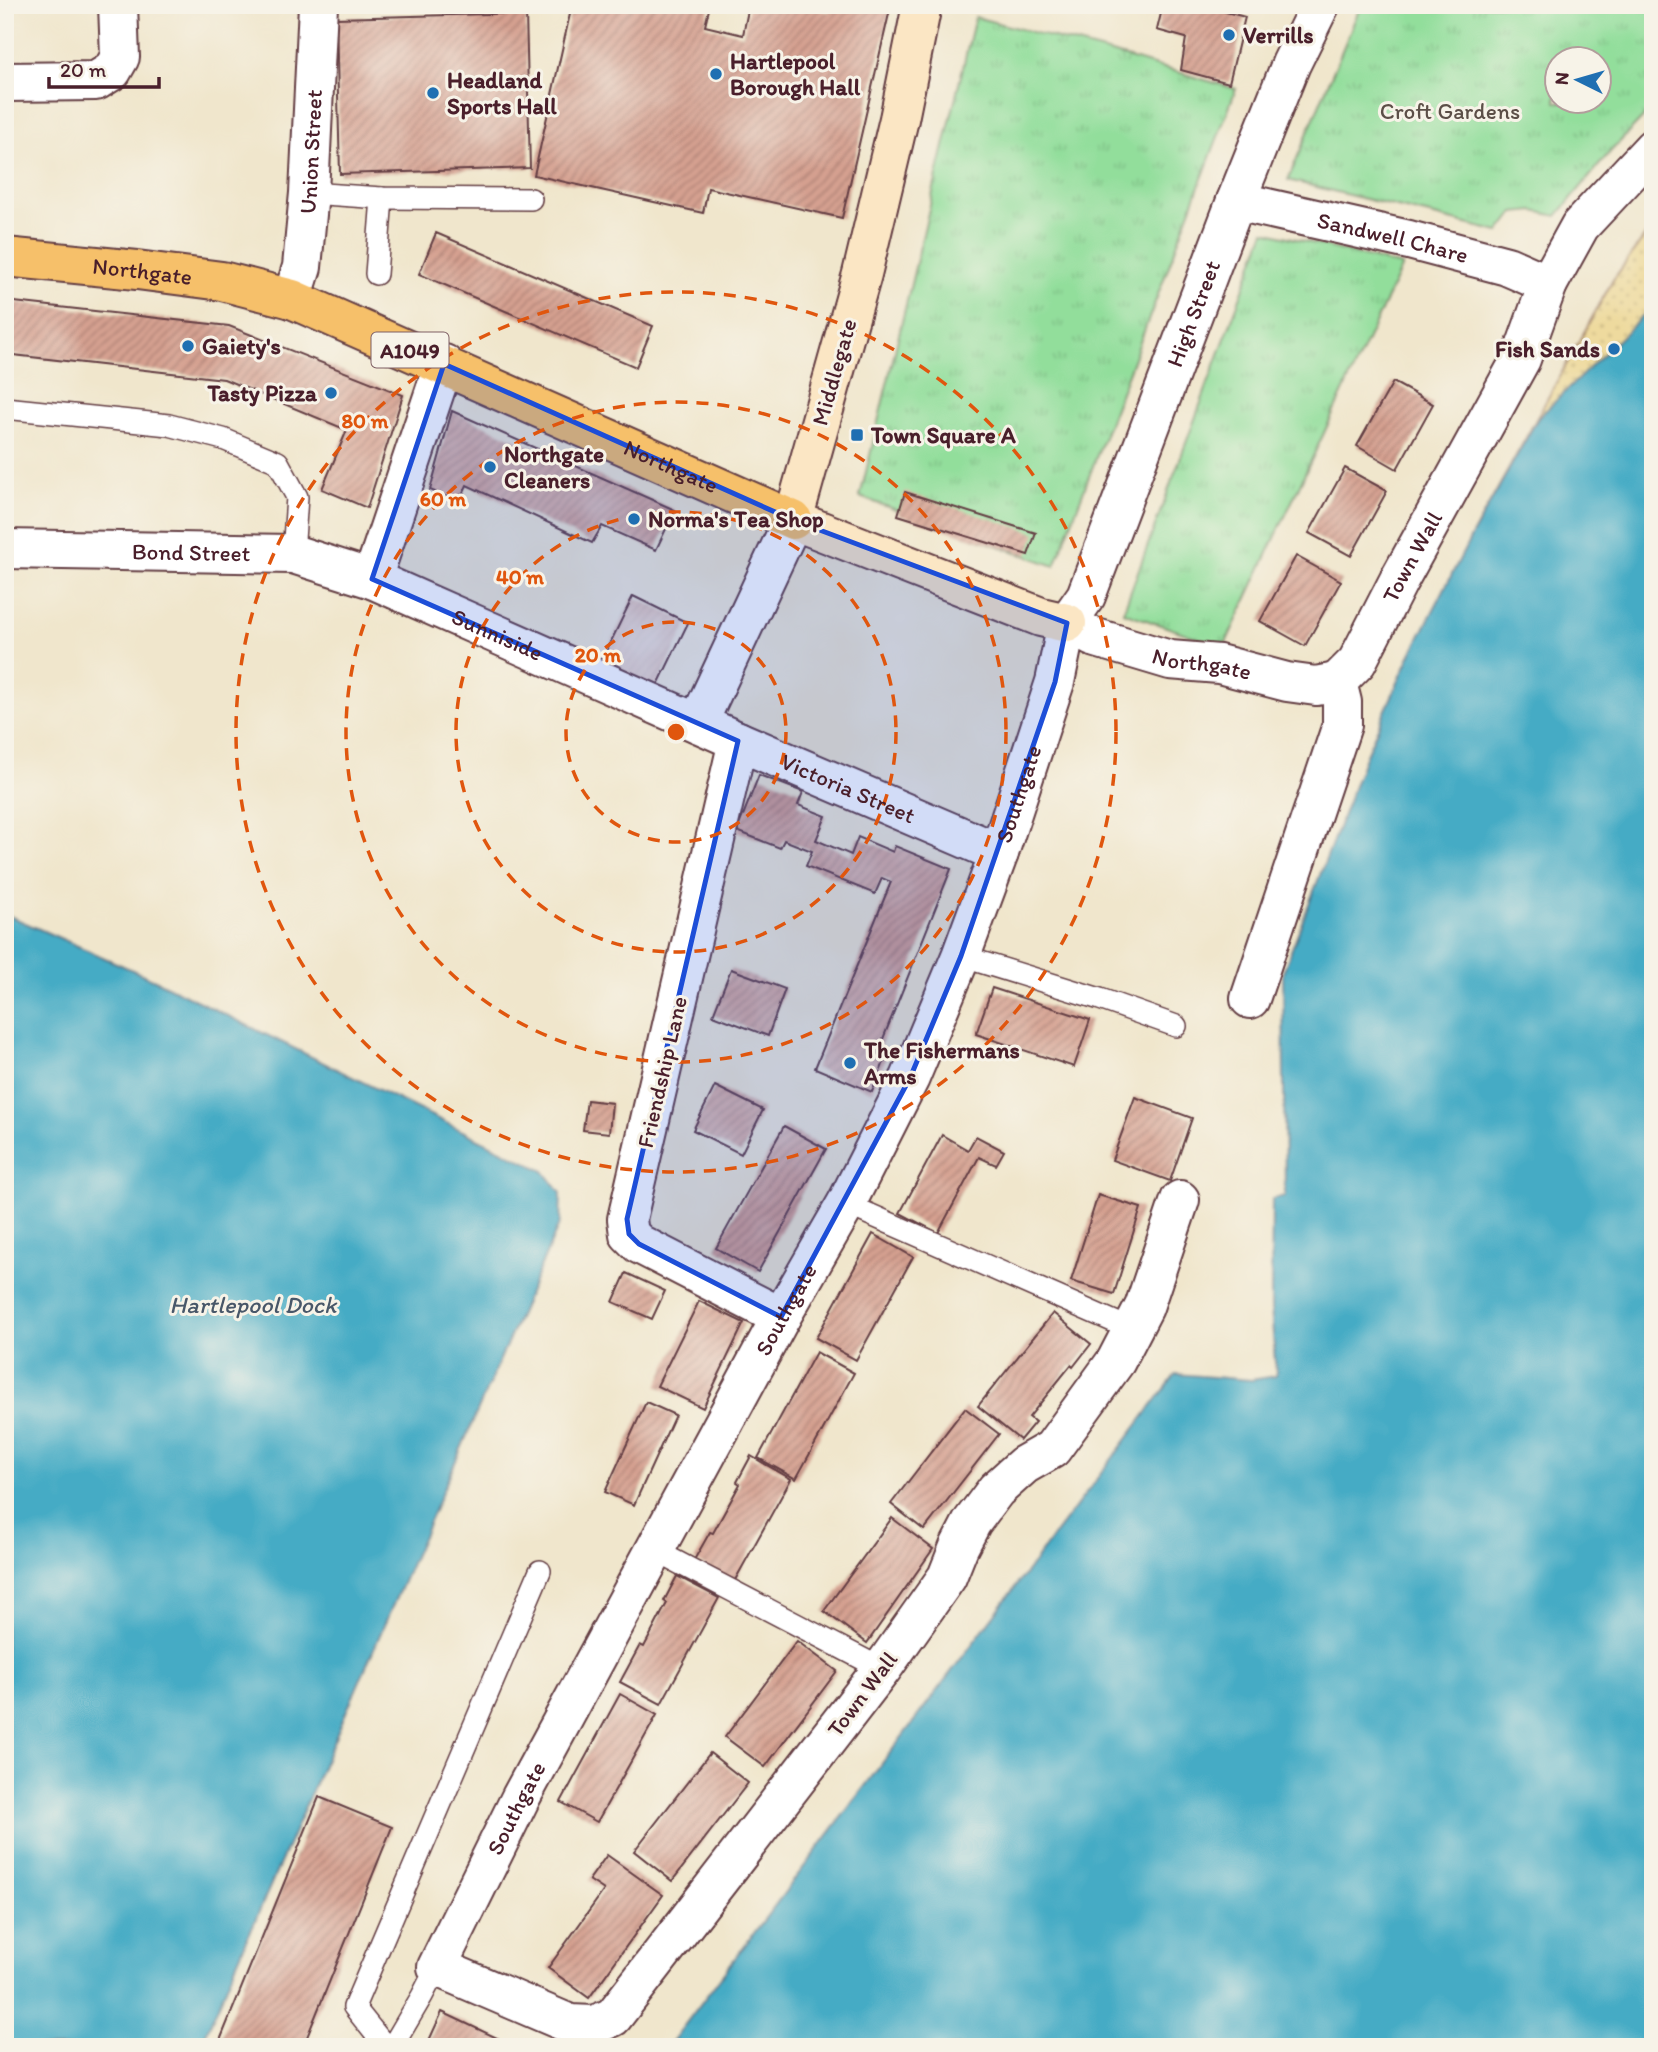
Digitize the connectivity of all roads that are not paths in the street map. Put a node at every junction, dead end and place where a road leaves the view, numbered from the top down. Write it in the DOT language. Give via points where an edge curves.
graph roads {
  1 [pos="118,5"];
  2 [pos="318,5"];
  3 [pos="922,5"];
  4 [pos="1320,5"];
  5 [pos="5,82"];
  6 [pos="1653,148"];
  7 [pos="309,193"];
  8 [pos="382,198"];
  9 [pos="531,199"];
  10 [pos="1236,201"];
  11 [pos="5,257"];
  12 [pos="376,274"];
  13 [pos="1548,284"];
  14 [pos="292,299"];
  15 [pos="444,364"];
  16 [pos="5,408"];
  17 [pos="793,520"];
  18 [pos="5,549"];
  19 [pos="293,554"];
  20 [pos="372,579"];
  21 [pos="1067,623"];
  22 [pos="1337,682"];
  23 [pos="698,723"];
  24 [pos="738,741"];
  25 [pos="999,853"];
  26 [pos="961,956"];
  27 [pos="1250,999"];
  28 [pos="1177,1026"];
  29 [pos="1180,1200"];
  30 [pos="846,1204"];
  31 [pos="781,1317"];
  32 [pos="1133,1330"];
  33 [pos="654,1550"];
  34 [pos="540,1571"];
  35 [pos="881,1669"];
  36 [pos="436,1967"];
  37 [pos="386,2047"];
  38 [pos="393,2047"];
  1 -- 5 [label="street" via="120,57 112,71 96,81"];
  2 -- 7 [label="street, Union Street"];
  3 -- 17 [label="street, Middlegate" via="862,274"];
  4 -- 10 [label="street, High Street"];
  6 -- 13 [label="street, Town Wall" via="1580,226"];
  7 -- 8 [label="lane"];
  7 -- 14 [label="street, Union Street" via="302,267"];
  8 -- 9 [label="lane"];
  8 -- 12 [label="lane"];
  10 -- 13 [label="street, Sandwell Chare" via="1507,266"];
  10 -- 21 [label="street, High Street" via="1086,596"];
  11 -- 14 [label="main road, Northgate / A1049" via="222,281"];
  13 -- 22 [label="street, Town Wall" via="1521,359 1357,662"];
  14 -- 15 [label="main road, Northgate / A1049"];
  15 -- 17 [label="main road, Northgate / A1049"];
  15 -- 20 [label="street"];
  16 -- 19 [label="lane" via="169,425 223,439 278,462 297,497"];
  17 -- 21 [label="street, Northgate" via="1041,617"];
  17 -- 23 [label="street, Middlegate"];
  18 -- 19 [label="street, Bond Street"];
  19 -- 20 [label="street, Bond Street"];
  20 -- 23 [label="street, Sunniside"];
  21 -- 22 [label="street, Northgate" via="1093,637 1170,660 1219,664 1316,686"];
  21 -- 25 [label="street, Southgate" via="1055,682"];
  22 -- 27 [label="street" via="1342,725"];
  23 -- 24 [label="street, Victoria Street"];
  24 -- 25 [label="street, Victoria Street"];
  24 -- 31 [label="street, Friendship Lane" via="627,1219 629,1234 639,1244"];
  25 -- 26 [label="street, Southgate"];
  26 -- 28 [label="lane"];
  26 -- 30 [label="street, Southgate" via="910,1078"];
  29 -- 32 [label="street, Town Wall"];
  30 -- 31 [label="street, Southgate"];
  30 -- 32 [label="lane"];
  31 -- 33 [label="street, Southgate"];
  32 -- 35 [label="street, Town Wall" via="1052,1449 1024,1465 996,1490 972,1522 947,1577"];
  33 -- 35 [label="lane"];
  33 -- 36 [label="street, Southgate"];
  34 -- 37 [label="lane" via="354,2007"];
  35 -- 36 [label="street, Town Wall" via="613,2017 594,2025 570,2024"];
  36 -- 38 [label="lane"];
}
